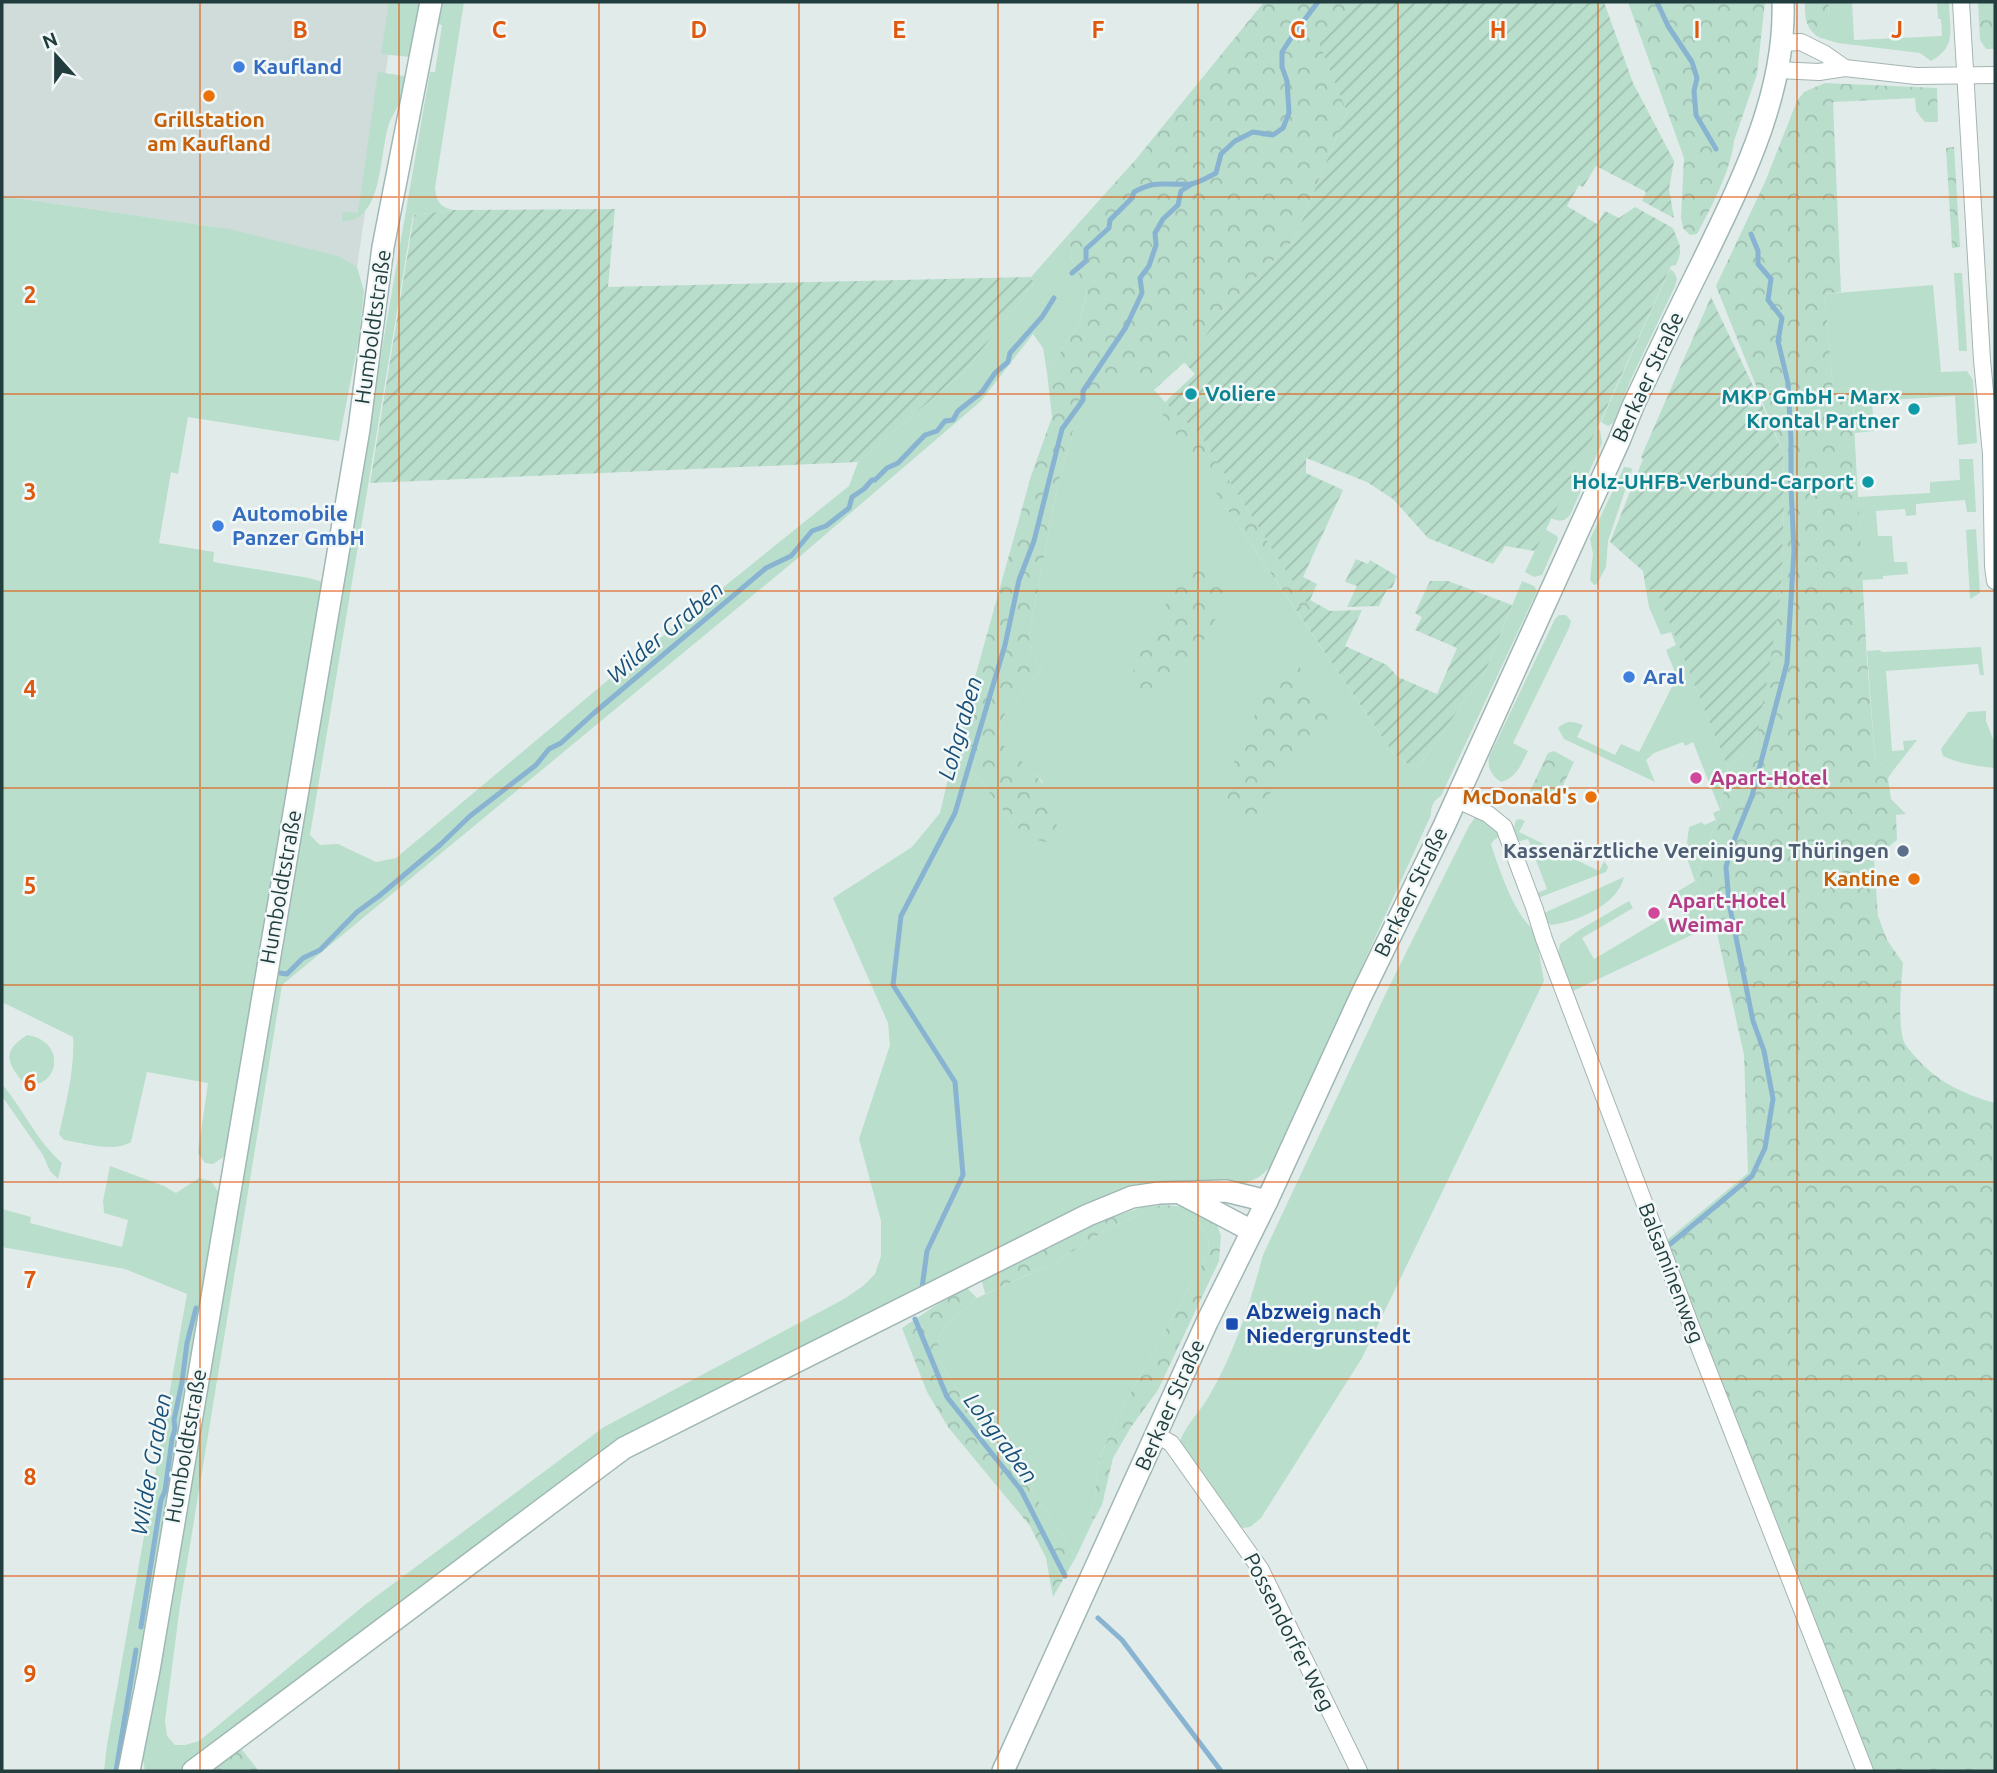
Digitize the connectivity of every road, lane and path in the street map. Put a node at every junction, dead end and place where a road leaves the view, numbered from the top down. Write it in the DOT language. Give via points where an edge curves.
graph roads {
  1 [pos="431,2"];
  2 [pos="1783,2"];
  3 [pos="1961,2"];
  4 [pos="1782,43"];
  5 [pos="1845,68"];
  6 [pos="1777,70"];
  7 [pos="1995,75"];
  8 [pos="1964,77"];
  9 [pos="1995,581"];
  10 [pos="1455,799"];
  11 [pos="1180,1193"];
  12 [pos="1266,1201"];
  13 [pos="1252,1231"];
  14 [pos="1156,1435"];
  15 [pos="129,1771"];
  16 [pos="193,1771"];
  17 [pos="1003,1771"];
  18 [pos="1359,1771"];
  19 [pos="1865,1771"];
  1 -- 15 [label="street, Humboldtstraße" via="385,234 353,467"];
  2 -- 4 [label="street, Berkaer Straße"];
  3 -- 8 [label="street"];
  4 -- 5 [label="street" via="1801,42"];
  4 -- 6 [label="street, Berkaer Straße"];
  5 -- 6 [label="street"];
  5 -- 8 [label="street"];
  6 -- 10 [label="street, Berkaer Straße" via="1739,185"];
  7 -- 8 [label="street"];
  8 -- 9 [label="street" via="1991,454"];
  10 -- 12 [label="street, Berkaer Straße"];
  10 -- 19 [label="street, Balsaminenweg" via="1504,827"];
  11 -- 12 [label="street" via="1226,1191"];
  11 -- 13 [label="street"];
  11 -- 16 [label="street" via="1132,1198 1087,1216 624,1448"];
  12 -- 13 [label="street, Berkaer Straße"];
  13 -- 14 [label="street, Berkaer Straße"];
  14 -- 17 [label="street, Berkaer Straße"];
  14 -- 18 [label="street, Possendorfer Weg" via="1171,1443 1261,1570"];
}
